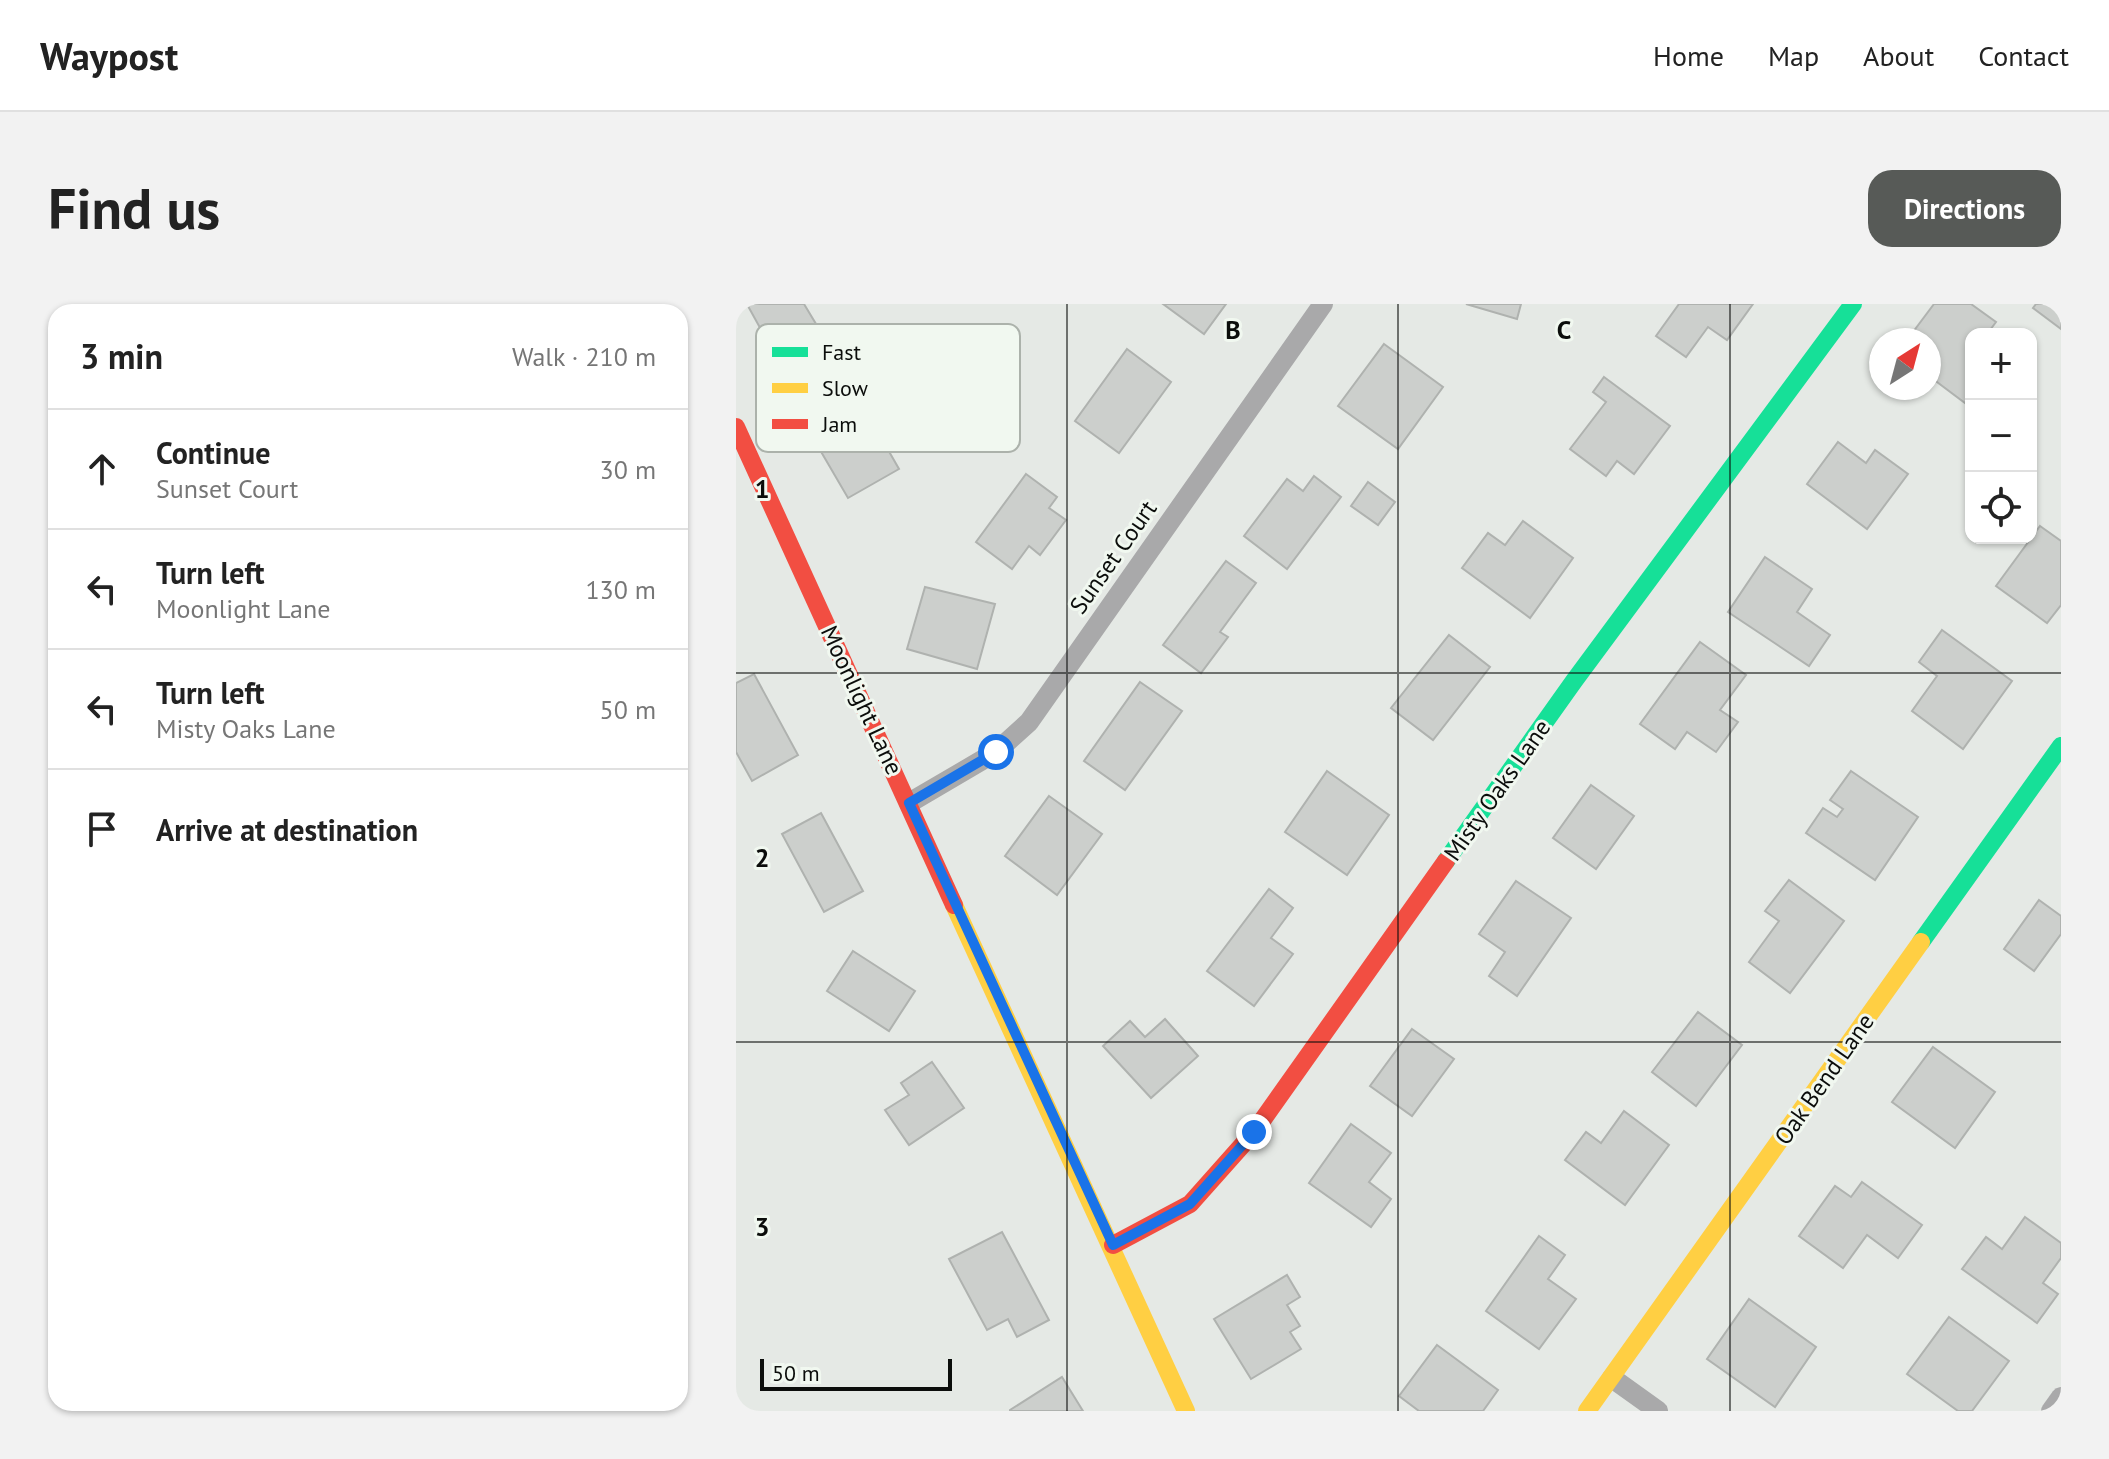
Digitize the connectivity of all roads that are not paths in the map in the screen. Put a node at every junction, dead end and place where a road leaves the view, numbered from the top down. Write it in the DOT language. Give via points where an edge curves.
graph roads {
  1 [pos="1323,304"];
  2 [pos="1853,304"];
  3 [pos="736,427"];
  4 [pos="2061,746"];
  5 [pos="909,803"];
  6 [pos="1113,1245"];
  7 [pos="1612,1378"];
  8 [pos="2061,1397"];
  9 [pos="1186,1411"];
  10 [pos="1587,1411"];
  11 [pos="1658,1411"];
  12 [pos="2051,1411"];
  1 -- 5 [label="street, Sunset Court" via="1029,722 996,752"];
  2 -- 6 [label="street, Misty Oaks Lane" via="1574,681 1254,1132 1190,1204"];
  3 -- 5 [label="street, Moonlight Lane"];
  4 -- 7 [label="street, Oak Bend Lane"];
  5 -- 6 [label="street, Moonlight Lane"];
  6 -- 9 [label="street, Moonlight Lane"];
  7 -- 10 [label="street, Oak Bend Lane"];
  7 -- 11 [label="street"];
  8 -- 12 [label="street"];
}
